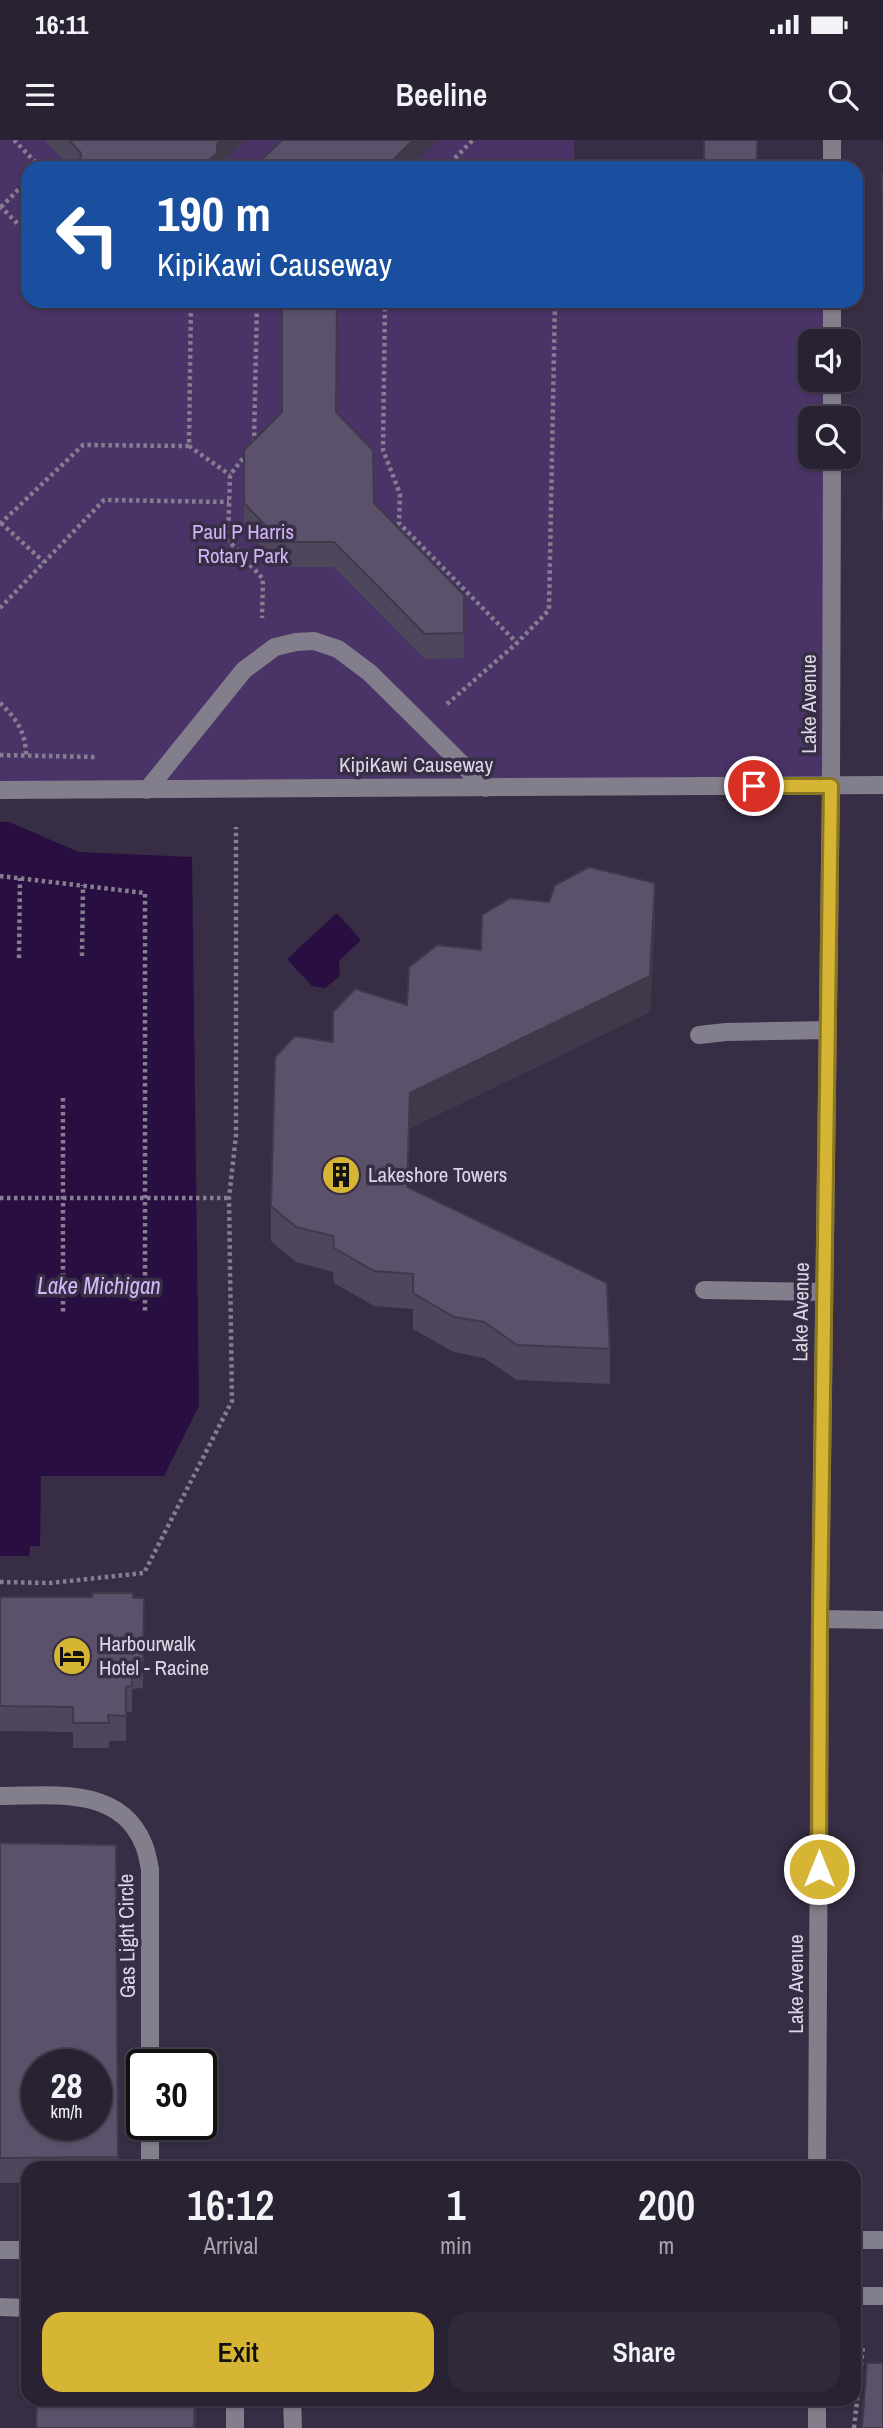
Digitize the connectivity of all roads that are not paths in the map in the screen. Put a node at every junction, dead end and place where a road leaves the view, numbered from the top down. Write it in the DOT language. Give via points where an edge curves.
graph roads {
  1 [pos="832,140"];
  2 [pos="832,161"];
  3 [pos="832,308"];
  4 [pos="832,329"];
  5 [pos="832,469"];
  6 [pos="883,785"];
  7 [pos="831,786"];
  8 [pos="486,788"];
  9 [pos="0,790"];
  10 [pos="147,790"];
  11 [pos="828,1030"];
  12 [pos="699,1035"];
  13 [pos="704,1290"];
  14 [pos="824,1292"];
  15 [pos="820,1619"];
  16 [pos="883,1620"];
  17 [pos="0,1796"];
  18 [pos="150,2049"];
  19 [pos="150,2140"];
  20 [pos="150,2161"];
  21 [pos="817,2161"];
  22 [pos="883,2239"];
  23 [pos="861,2240"];
  24 [pos="0,2250"];
  25 [pos="21,2250"];
  26 [pos="861,2296"];
  27 [pos="883,2296"];
  28 [pos="0,2307"];
  29 [pos="21,2308"];
  30 [pos="235,2406"];
  31 [pos="292,2406"];
  32 [pos="817,2406"];
  33 [pos="235,2428"];
  34 [pos="293,2428"];
  35 [pos="817,2428"];
  1 -- 2 [label="street"];
  3 -- 4 [label="street"];
  5 -- 7 [label="street, Lake Avenue"];
  6 -- 7 [label="street, KipiKawi Causeway"];
  7 -- 8 [label="street, KipiKawi Causeway"];
  7 -- 11 [label="street, Lake Avenue"];
  8 -- 10 [label="street, KipiKawi Causeway"];
  8 -- 10 [label="street" via="370,673 338,649 314,641 275,647 244,670"];
  9 -- 10 [label="street, KipiKawi Causeway"];
  11 -- 12 [label="street"];
  11 -- 14 [label="street, Lake Avenue"];
  13 -- 14 [label="street"];
  14 -- 15 [label="street, Lake Avenue"];
  15 -- 16 [label="street"];
  15 -- 21 [label="street, Lake Avenue"];
  17 -- 18 [label="street, Gas Light Circle" via="84,1796 127,1819 143,1842 150,1869"];
  19 -- 20 [label="street"];
  22 -- 23 [label="street"];
  24 -- 25 [label="street"];
  26 -- 27 [label="street"];
  28 -- 29 [label="street"];
  30 -- 33 [label="street"];
  31 -- 34 [label="street"];
  32 -- 35 [label="street"];
}
